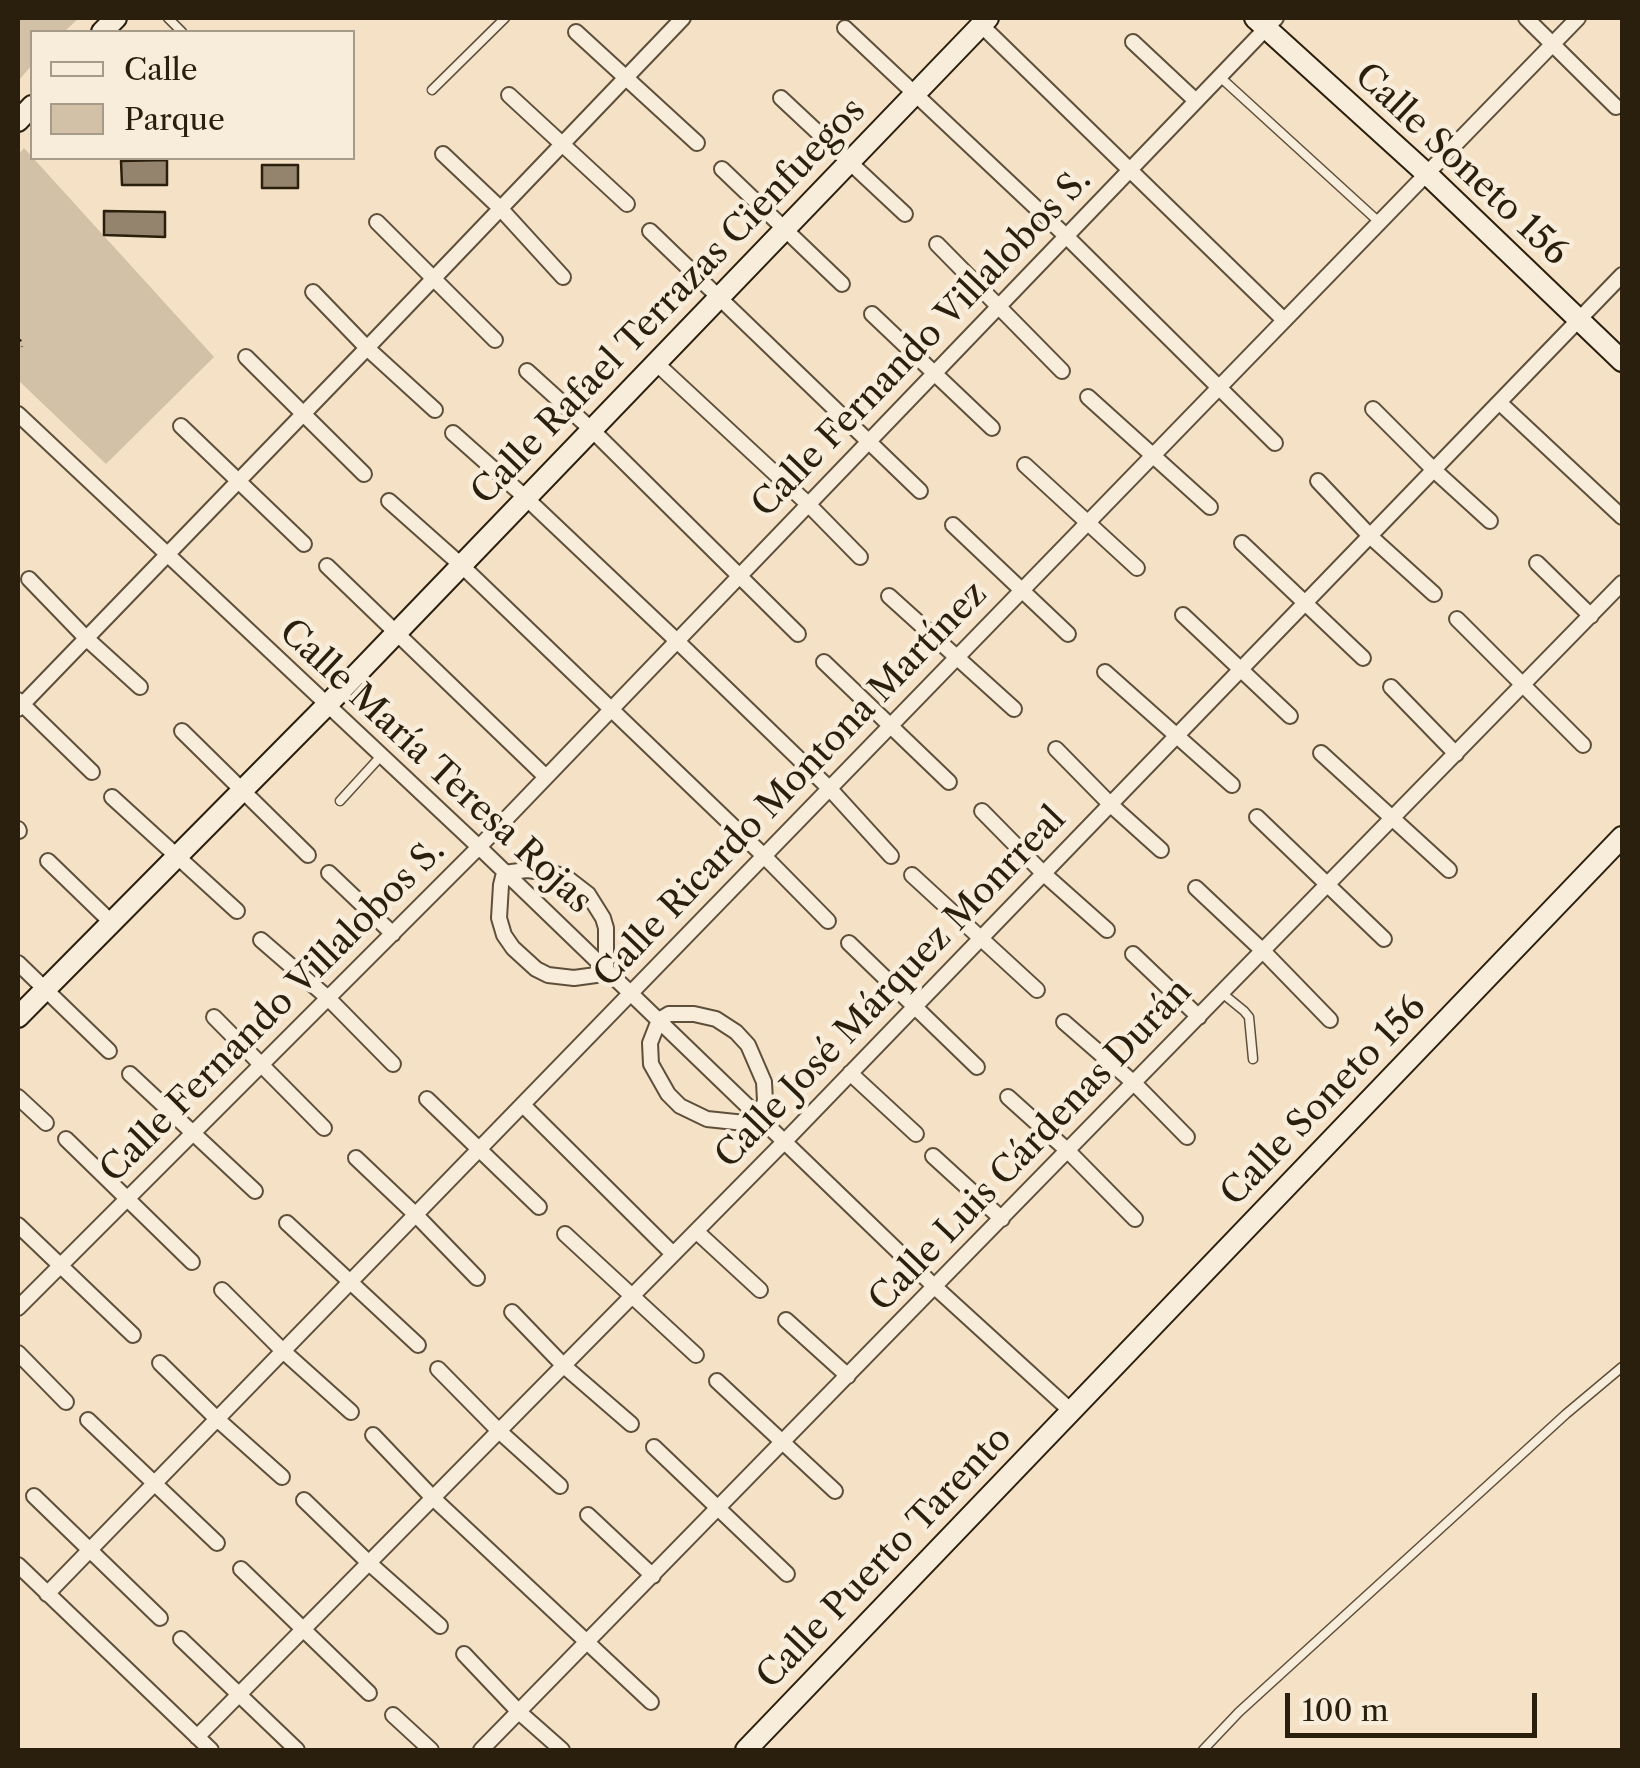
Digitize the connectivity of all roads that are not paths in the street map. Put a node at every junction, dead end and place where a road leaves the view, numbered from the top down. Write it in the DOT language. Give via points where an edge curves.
graph roads {
  1 [pos="506,18"];
  2 [pos="683,18"];
  3 [pos="1526,18"];
  4 [pos="1578,18"];
  5 [pos="984,21"];
  6 [pos="1266,21"];
  7 [pos="845,28"];
  8 [pos="576,32"];
  9 [pos="1133,42"];
  10 [pos="1553,43"];
  11 [pos="1220,76"];
  12 [pos="624,78"];
  13 [pos="432,90"];
  14 [pos="916,92"];
  15 [pos="509,95"];
  16 [pos="781,98"];
  17 [pos="1196,101"];
  18 [pos="1616,107"];
  19 [pos="697,143"];
  20 [pos="561,146"];
  21 [pos="443,154"];
  22 [pos="850,161"];
  23 [pos="722,169"];
  24 [pos="1131,169"];
  25 [pos="1428,175"];
  26 [pos="626,204"];
  27 [pos="500,208"];
  28 [pos="904,214"];
  29 [pos="377,222"];
  30 [pos="1379,222"];
  31 [pos="786,228"];
  32 [pos="650,231"];
  33 [pos="1066,236"];
  34 [pos="937,244"];
  35 [pos="1622,275"];
  36 [pos="434,277"];
  37 [pos="562,278"];
  38 [pos="842,284"];
  39 [pos="312,292"];
  40 [pos="718,297"];
  41 [pos="998,307"];
  42 [pos="872,314"];
  43 [pos="1284,320"];
  44 [pos="1579,321"];
  45 [pos="495,340"];
  46 [pos="367,348"];
  47 [pos="246,357"];
  48 [pos="1622,360"];
  49 [pos="656,363"];
  50 [pos="1062,370"];
  51 [pos="527,371"];
  52 [pos="934,374"];
  53 [pos="1218,388"];
  54 [pos="1088,397"];
  55 [pos="1500,402"];
  56 [pos="1372,409"];
  57 [pos="435,410"];
  58 [pos="18,414"];
  59 [pos="303,414"];
  60 [pos="181,426"];
  61 [pos="992,428"];
  62 [pos="592,430"];
  63 [pos="453,433"];
  64 [pos="869,442"];
  65 [pos="1275,442"];
  66 [pos="1152,456"];
  67 [pos="1024,465"];
  68 [pos="1434,470"];
  69 [pos="364,474"];
  70 [pos="239,480"];
  71 [pos="1318,482"];
  72 [pos="920,491"];
  73 [pos="526,498"];
  74 [pos="390,501"];
  75 [pos="808,504"];
  76 [pos="1210,507"];
  77 [pos="1622,518"];
  78 [pos="1490,521"];
  79 [pos="1088,522"];
  80 [pos="953,525"];
  81 [pos="1371,536"];
  82 [pos="1242,543"];
  83 [pos="304,544"];
  84 [pos="167,556"];
  85 [pos="860,557"];
  86 [pos="1537,564"];
  87 [pos="461,565"];
  88 [pos="327,566"];
  89 [pos="1137,568"];
  90 [pos="738,578"];
  91 [pos="28,579"];
  92 [pos="1622,583"];
  93 [pos="1022,591"];
  94 [pos="1434,594"];
  95 [pos="889,596"];
  96 [pos="1307,602"];
  97 [pos="1183,614"];
  98 [pos="1591,616"];
  99 [pos="1457,619"];
  100 [pos="397,632"];
  101 [pos="798,634"];
  102 [pos="1068,634"];
  103 [pos="86,638"];
  104 [pos="677,641"];
  105 [pos="958,657"];
  106 [pos="1363,658"];
  107 [pos="824,662"];
  108 [pos="1242,670"];
  109 [pos="1106,672"];
  110 [pos="1522,686"];
  111 [pos="140,687"];
  112 [pos="1391,687"];
  113 [pos="19,704"];
  114 [pos="328,705"];
  115 [pos="1014,708"];
  116 [pos="610,710"];
  117 [pos="1290,716"];
  118 [pos="890,726"];
  119 [pos="182,731"];
  120 [pos="1178,736"];
  121 [pos="1583,745"];
  122 [pos="1056,749"];
  123 [pos="1321,752"];
  124 [pos="1456,754"];
  125 [pos="382,756"];
  126 [pos="92,772"];
  127 [pos="546,777"];
  128 [pos="949,782"];
  129 [pos="1232,785"];
  130 [pos="830,789"];
  131 [pos="242,790"];
  132 [pos="112,797"];
  133 [pos="340,800"];
  134 [pos="1111,804"];
  135 [pos="982,811"];
  136 [pos="1394,817"];
  137 [pos="1257,818"];
  138 [pos="1622,836"];
  139 [pos="480,847"];
  140 [pos="1161,850"];
  141 [pos="308,855"];
  142 [pos="177,856"];
  143 [pos="764,856"];
  144 [pos="891,856"];
  145 [pos="48,861"];
  146 [pos="1450,870"];
  147 [pos="329,873"];
  148 [pos="504,873"];
  149 [pos="1044,874"];
  150 [pos="912,875"];
  151 [pos="1329,884"];
  152 [pos="1196,888"];
  153 [pos="237,910"];
  154 [pos="828,921"];
  155 [pos="111,922"];
  156 [pos="1108,930"];
  157 [pos="392,934"];
  158 [pos="982,938"];
  159 [pos="1384,938"];
  160 [pos="261,940"];
  161 [pos="850,943"];
  162 [pos="1263,951"];
  163 [pos="1133,954"];
  164 [pos="18,964"];
  165 [pos="606,970"];
  166 [pos="45,990"];
  167 [pos="1037,990"];
  168 [pos="1222,993"];
  169 [pos="631,994"];
  170 [pos="328,998"];
  171 [pos="916,1006"];
  172 [pos="214,1017"];
  173 [pos="1199,1017"];
  174 [pos="18,1018"];
  175 [pos="658,1020"];
  176 [pos="1330,1020"];
  177 [pos="1064,1022"];
  178 [pos="110,1051"];
  179 [pos="1253,1059"];
  180 [pos="393,1064"];
  181 [pos="262,1065"];
  182 [pos="977,1067"];
  183 [pos="130,1074"];
  184 [pos="850,1074"];
  185 [pos="1134,1083"];
  186 [pos="18,1097"];
  187 [pos="1008,1097"];
  188 [pos="427,1099"];
  189 [pos="522,1105"];
  190 [pos="759,1117"];
  191 [pos="46,1123"];
  192 [pos="324,1128"];
  193 [pos="193,1133"];
  194 [pos="916,1134"];
  195 [pos="1187,1137"];
  196 [pos="66,1139"];
  197 [pos="784,1142"];
  198 [pos="479,1149"];
  199 [pos="1068,1151"];
  200 [pos="933,1156"];
  201 [pos="356,1158"];
  202 [pos="254,1191"];
  203 [pos="128,1198"];
  204 [pos="539,1207"];
  205 [pos="416,1215"];
  206 [pos="1002,1219"];
  207 [pos="1135,1219"];
  208 [pos="287,1222"];
  209 [pos="18,1225"];
  210 [pos="696,1231"];
  211 [pos="565,1234"];
  212 [pos="674,1254"];
  213 [pos="192,1262"];
  214 [pos="60,1266"];
  215 [pos="476,1278"];
  216 [pos="351,1282"];
  217 [pos="935,1287"];
  218 [pos="222,1290"];
  219 [pos="760,1290"];
  220 [pos="631,1297"];
  221 [pos="18,1308"];
  222 [pos="512,1312"];
  223 [pos="786,1320"];
  224 [pos="133,1335"];
  225 [pos="418,1345"];
  226 [pos="282,1352"];
  227 [pos="18,1354"];
  228 [pos="696,1355"];
  229 [pos="160,1363"];
  230 [pos="564,1366"];
  231 [pos="1622,1367"];
  232 [pos="438,1369"];
  233 [pos="848,1376"];
  234 [pos="717,1380"];
  235 [pos="66,1402"];
  236 [pos="1072,1411"];
  237 [pos="351,1412"];
  238 [pos="217,1419"];
  239 [pos="88,1420"];
  240 [pos="631,1424"];
  241 [pos="499,1431"];
  242 [pos="373,1434"];
  243 [pos="784,1442"];
  244 [pos="654,1448"];
  245 [pos="282,1478"];
  246 [pos="154,1484"];
  247 [pos="560,1486"];
  248 [pos="835,1491"];
  249 [pos="34,1496"];
  250 [pos="434,1498"];
  251 [pos="304,1500"];
  252 [pos="717,1510"];
  253 [pos="588,1515"];
  254 [pos="218,1542"];
  255 [pos="91,1549"];
  256 [pos="369,1563"];
  257 [pos="18,1566"];
  258 [pos="242,1570"];
  259 [pos="788,1574"];
  260 [pos="652,1576"];
  261 [pos="47,1594"];
  262 [pos="160,1618"];
  263 [pos="440,1626"];
  264 [pos="305,1628"];
  265 [pos="181,1639"];
  266 [pos="587,1642"];
  267 [pos="464,1654"];
  268 [pos="368,1692"];
  269 [pos="240,1694"];
  270 [pos="651,1702"];
  271 [pos="519,1712"];
  272 [pos="392,1715"];
  273 [pos="197,1737"];
  274 [pos="211,1750"];
  275 [pos="297,1750"];
  276 [pos="431,1750"];
  277 [pos="481,1750"];
  278 [pos="562,1750"];
  279 [pos="746,1750"];
  280 [pos="1203,1750"];
  1 -- 13 [label="lane"];
  2 -- 12 [label="street"];
  3 -- 10 [label="street"];
  4 -- 10 [label="street, Calle Ricardo Montona Martínez"];
  5 -- 14 [label="street, Calle Rafael Terrazas Cienfuegos"];
  5 -- 24 [label="street"];
  6 -- 11 [label="street, Calle Fernando Villalobos S."];
  6 -- 25 [label="street, Calle Soneto 156"];
  7 -- 14 [label="street"];
  8 -- 12 [label="street"];
  9 -- 17 [label="street"];
  10 -- 18 [label="street"];
  10 -- 25 [label="street, Calle Ricardo Montona Martínez"];
  11 -- 17 [label="street, Calle Fernando Villalobos S."];
  11 -- 30 [label="lane"];
  12 -- 19 [label="street"];
  12 -- 20 [label="street"];
  14 -- 22 [label="street, Calle Rafael Terrazas Cienfuegos"];
  14 -- 33 [label="street"];
  15 -- 20 [label="street"];
  16 -- 22 [label="street"];
  17 -- 24 [label="street, Calle Fernando Villalobos S."];
  20 -- 26 [label="street"];
  20 -- 27 [label="street"];
  21 -- 27 [label="street"];
  22 -- 28 [label="street"];
  22 -- 31 [label="street, Calle Rafael Terrazas Cienfuegos"];
  23 -- 31 [label="street"];
  24 -- 33 [label="street, Calle Fernando Villalobos S."];
  24 -- 43 [label="street"];
  25 -- 30 [label="street, Calle Ricardo Montona Martínez"];
  25 -- 44 [label="street, Calle Soneto 156"];
  27 -- 36 [label="street"];
  27 -- 37 [label="street"];
  29 -- 36 [label="street"];
  30 -- 43 [label="street, Calle Ricardo Montona Martínez"];
  31 -- 38 [label="street"];
  31 -- 40 [label="street, Calle Rafael Terrazas Cienfuegos"];
  32 -- 40 [label="street"];
  33 -- 41 [label="street, Calle Fernando Villalobos S."];
  33 -- 53 [label="street"];
  34 -- 41 [label="street"];
  35 -- 44 [label="street, Calle José Márquez Monrreal"];
  36 -- 45 [label="street"];
  36 -- 46 [label="street"];
  39 -- 46 [label="street"];
  40 -- 49 [label="street, Calle Rafael Terrazas Cienfuegos"];
  40 -- 64 [label="street"];
  41 -- 50 [label="street"];
  41 -- 52 [label="street, Calle Fernando Villalobos S."];
  42 -- 52 [label="street"];
  43 -- 53 [label="street, Calle Ricardo Montona Martínez"];
  44 -- 48 [label="street, Calle Soneto 156"];
  44 -- 55 [label="street, Calle José Márquez Monrreal"];
  46 -- 57 [label="street"];
  46 -- 59 [label="street"];
  47 -- 59 [label="street"];
  49 -- 62 [label="street, Calle Rafael Terrazas Cienfuegos"];
  49 -- 75 [label="street"];
  51 -- 62 [label="street"];
  52 -- 61 [label="street"];
  52 -- 64 [label="street, Calle Fernando Villalobos S."];
  53 -- 65 [label="street"];
  53 -- 66 [label="street, Calle Ricardo Montona Martínez"];
  54 -- 66 [label="street"];
  55 -- 68 [label="street, Calle José Márquez Monrreal"];
  55 -- 77 [label="street"];
  56 -- 68 [label="street"];
  58 -- 84 [label="street, Calle María Teresa Rojas"];
  59 -- 69 [label="street"];
  59 -- 70 [label="street"];
  60 -- 70 [label="street"];
  62 -- 73 [label="street, Calle Rafael Terrazas Cienfuegos"];
  62 -- 90 [label="street"];
  63 -- 73 [label="street"];
  64 -- 72 [label="street"];
  64 -- 75 [label="street, Calle Fernando Villalobos S."];
  66 -- 76 [label="street"];
  66 -- 79 [label="street, Calle Ricardo Montona Martínez"];
  67 -- 79 [label="street"];
  68 -- 78 [label="street"];
  68 -- 81 [label="street, Calle José Márquez Monrreal"];
  70 -- 83 [label="street"];
  70 -- 84 [label="street"];
  71 -- 81 [label="street"];
  73 -- 87 [label="street, Calle Rafael Terrazas Cienfuegos"];
  73 -- 104 [label="street"];
  74 -- 87 [label="street"];
  75 -- 85 [label="street"];
  75 -- 90 [label="street, Calle Fernando Villalobos S."];
  79 -- 89 [label="street"];
  79 -- 93 [label="street, Calle Ricardo Montona Martínez"];
  80 -- 93 [label="street"];
  81 -- 94 [label="street"];
  81 -- 96 [label="street, Calle José Márquez Monrreal"];
  82 -- 96 [label="street"];
  84 -- 103 [label="street"];
  84 -- 114 [label="street, Calle María Teresa Rojas"];
  86 -- 98 [label="street"];
  87 -- 100 [label="street, Calle Rafael Terrazas Cienfuegos"];
  87 -- 116 [label="street"];
  88 -- 100 [label="street"];
  90 -- 101 [label="street"];
  90 -- 104 [label="street, Calle Fernando Villalobos S."];
  91 -- 103 [label="street"];
  92 -- 98 [label="street, Calle Luis Cárdenas Durán"];
  93 -- 102 [label="street"];
  93 -- 105 [label="street, Calle Ricardo Montona Martínez"];
  95 -- 105 [label="street"];
  96 -- 106 [label="street"];
  96 -- 108 [label="street, Calle José Márquez Monrreal"];
  97 -- 108 [label="street"];
  98 -- 110 [label="street, Calle Luis Cárdenas Durán"];
  99 -- 110 [label="street"];
  100 -- 114 [label="street, Calle Rafael Terrazas Cienfuegos"];
  100 -- 127 [label="street"];
  103 -- 111 [label="street"];
  103 -- 113 [label="street"];
  104 -- 116 [label="street, Calle Fernando Villalobos S."];
  104 -- 130 [label="street"];
  105 -- 115 [label="street"];
  105 -- 118 [label="street, Calle Ricardo Montona Martínez"];
  107 -- 118 [label="street"];
  108 -- 117 [label="street"];
  108 -- 120 [label="street, Calle José Márquez Monrreal"];
  109 -- 120 [label="street"];
  110 -- 121 [label="street"];
  110 -- 124 [label="street, Calle Luis Cárdenas Durán"];
  112 -- 124 [label="street"];
  113 -- 126 [label="street"];
  114 -- 125 [label="street, Calle María Teresa Rojas"];
  114 -- 131 [label="street, Calle Rafael Terrazas Cienfuegos"];
  116 -- 127 [label="street, Calle Fernando Villalobos S."];
  116 -- 143 [label="street"];
  118 -- 128 [label="street"];
  118 -- 130 [label="street, Calle Ricardo Montona Martínez"];
  119 -- 131 [label="street"];
  120 -- 129 [label="street"];
  120 -- 134 [label="street, Calle José Márquez Monrreal"];
  122 -- 134 [label="street"];
  123 -- 136 [label="street"];
  124 -- 136 [label="street, Calle Luis Cárdenas Durán"];
  125 -- 133 [label="lane"];
  125 -- 139 [label="street, Calle María Teresa Rojas"];
  127 -- 139 [label="street, Calle Fernando Villalobos S."];
  130 -- 143 [label="street, Calle Ricardo Montona Martínez"];
  130 -- 144 [label="street"];
  131 -- 141 [label="street"];
  131 -- 142 [label="street, Calle Rafael Terrazas Cienfuegos"];
  132 -- 142 [label="street"];
  134 -- 140 [label="street"];
  134 -- 149 [label="street, Calle José Márquez Monrreal"];
  135 -- 149 [label="street"];
  136 -- 146 [label="street"];
  136 -- 151 [label="street, Calle Luis Cárdenas Durán"];
  137 -- 151 [label="street"];
  138 -- 236 [label="street, Calle Soneto 156"];
  139 -- 148 [label="street, Calle María Teresa Rojas"];
  139 -- 157 [label="street, Calle Fernando Villalobos S."];
  142 -- 153 [label="street"];
  142 -- 155 [label="street, Calle Rafael Terrazas Cienfuegos"];
  143 -- 154 [label="street"];
  143 -- 169 [label="street, Calle Ricardo Montona Martínez"];
  145 -- 155 [label="street"];
  147 -- 157 [label="street"];
  148 -- 165 [label="street, Calle María Teresa Rojas"];
  148 -- 165 [label="street" via="552,872 588,894 606,928"];
  148 -- 165 [label="street" via="499,918 524,960 564,978"];
  149 -- 156 [label="street"];
  149 -- 158 [label="street, Calle José Márquez Monrreal"];
  150 -- 158 [label="street"];
  151 -- 159 [label="street"];
  151 -- 162 [label="street, Calle Luis Cárdenas Durán"];
  152 -- 162 [label="street"];
  155 -- 166 [label="street, Calle Rafael Terrazas Cienfuegos"];
  157 -- 170 [label="street, Calle Fernando Villalobos S."];
  158 -- 167 [label="street"];
  158 -- 171 [label="street, Calle José Márquez Monrreal"];
  160 -- 170 [label="street"];
  161 -- 171 [label="street"];
  162 -- 168 [label="street, Calle Luis Cárdenas Durán"];
  162 -- 176 [label="street"];
  163 -- 173 [label="street"];
  164 -- 166 [label="street"];
  165 -- 169 [label="street, Calle María Teresa Rojas"];
  166 -- 174 [label="street, Calle Rafael Terrazas Cienfuegos"];
  166 -- 178 [label="street"];
  168 -- 173 [label="street, Calle Luis Cárdenas Durán"];
  168 -- 179 [label="lane" via="1249,1017"];
  169 -- 175 [label="street, Calle María Teresa Rojas"];
  169 -- 189 [label="street, Calle Ricardo Montona Martínez"];
  170 -- 180 [label="street"];
  170 -- 181 [label="street, Calle Fernando Villalobos S."];
  171 -- 182 [label="street"];
  171 -- 184 [label="street, Calle José Márquez Monrreal"];
  172 -- 181 [label="street"];
  173 -- 185 [label="street, Calle Luis Cárdenas Durán"];
  175 -- 190 [label="street, Calle María Teresa Rojas"];
  175 -- 190 [label="street" via="694,1014 736,1032 764,1082"];
  175 -- 190 [label="street" via="652,1064 673,1100 707,1119 745,1123"];
  177 -- 185 [label="street"];
  181 -- 192 [label="street"];
  181 -- 193 [label="street, Calle Fernando Villalobos S."];
  183 -- 193 [label="street"];
  184 -- 194 [label="street"];
  184 -- 197 [label="street, Calle José Márquez Monrreal"];
  185 -- 195 [label="street"];
  185 -- 199 [label="street, Calle Luis Cárdenas Durán"];
  186 -- 191 [label="street"];
  187 -- 199 [label="street"];
  188 -- 198 [label="street"];
  189 -- 198 [label="street, Calle Ricardo Montona Martínez"];
  189 -- 212 [label="street"];
  190 -- 197 [label="street, Calle María Teresa Rojas"];
  193 -- 202 [label="street"];
  193 -- 203 [label="street, Calle Fernando Villalobos S."];
  196 -- 203 [label="street"];
  197 -- 210 [label="street, Calle José Márquez Monrreal"];
  197 -- 217 [label="street, Calle María Teresa Rojas"];
  198 -- 204 [label="street"];
  198 -- 205 [label="street, Calle Ricardo Montona Martínez"];
  199 -- 206 [label="street, Calle Luis Cárdenas Durán"];
  199 -- 207 [label="street"];
  200 -- 206 [label="street"];
  201 -- 205 [label="street"];
  203 -- 213 [label="street"];
  203 -- 214 [label="street, Calle Fernando Villalobos S."];
  205 -- 215 [label="street"];
  205 -- 216 [label="street, Calle Ricardo Montona Martínez"];
  206 -- 217 [label="street, Calle Luis Cárdenas Durán"];
  208 -- 216 [label="street"];
  209 -- 214 [label="street"];
  210 -- 212 [label="street, Calle José Márquez Monrreal"];
  210 -- 219 [label="street"];
  211 -- 220 [label="street"];
  212 -- 220 [label="street, Calle José Márquez Monrreal"];
  214 -- 221 [label="street, Calle Fernando Villalobos S."];
  214 -- 224 [label="street"];
  216 -- 225 [label="street"];
  216 -- 226 [label="street, Calle Ricardo Montona Martínez"];
  217 -- 233 [label="street, Calle Luis Cárdenas Durán"];
  217 -- 236 [label="street, Calle María Teresa Rojas"];
  218 -- 226 [label="street"];
  220 -- 228 [label="street"];
  220 -- 230 [label="street, Calle José Márquez Monrreal"];
  222 -- 230 [label="street"];
  223 -- 233 [label="street"];
  226 -- 237 [label="street"];
  226 -- 238 [label="street, Calle Ricardo Montona Martínez"];
  227 -- 235 [label="street"];
  229 -- 238 [label="street"];
  230 -- 240 [label="street"];
  230 -- 241 [label="street, Calle José Márquez Monrreal"];
  231 -- 280 [label="lane"];
  232 -- 241 [label="street"];
  233 -- 243 [label="street, Calle Luis Cárdenas Durán"];
  234 -- 243 [label="street"];
  236 -- 279 [label="street, Calle Puerto Tarento"];
  238 -- 245 [label="street"];
  238 -- 246 [label="street, Calle Ricardo Montona Martínez"];
  239 -- 246 [label="street"];
  241 -- 247 [label="street"];
  241 -- 250 [label="street, Calle José Márquez Monrreal"];
  242 -- 250 [label="street"];
  243 -- 248 [label="street"];
  243 -- 252 [label="street, Calle Luis Cárdenas Durán"];
  244 -- 252 [label="street"];
  246 -- 254 [label="street"];
  246 -- 255 [label="street, Calle Ricardo Montona Martínez"];
  249 -- 255 [label="street"];
  250 -- 256 [label="street, Calle José Márquez Monrreal"];
  250 -- 266 [label="street"];
  251 -- 256 [label="street"];
  252 -- 259 [label="street"];
  252 -- 260 [label="street, Calle Luis Cárdenas Durán"];
  253 -- 260 [label="street"];
  255 -- 261 [label="street, Calle Ricardo Montona Martínez"];
  255 -- 262 [label="street"];
  256 -- 263 [label="street"];
  256 -- 264 [label="street, Calle José Márquez Monrreal"];
  257 -- 261 [label="street"];
  258 -- 264 [label="street"];
  260 -- 266 [label="street, Calle Luis Cárdenas Durán"];
  261 -- 273 [label="street"];
  264 -- 268 [label="street"];
  264 -- 269 [label="street, Calle José Márquez Monrreal"];
  265 -- 269 [label="street"];
  266 -- 270 [label="street"];
  266 -- 271 [label="street, Calle Luis Cárdenas Durán"];
  267 -- 271 [label="street"];
  269 -- 273 [label="street, Calle José Márquez Monrreal"];
  269 -- 275 [label="street"];
  271 -- 277 [label="street, Calle Luis Cárdenas Durán"];
  271 -- 278 [label="street"];
  272 -- 276 [label="street"];
  273 -- 274 [label="street"];
}
